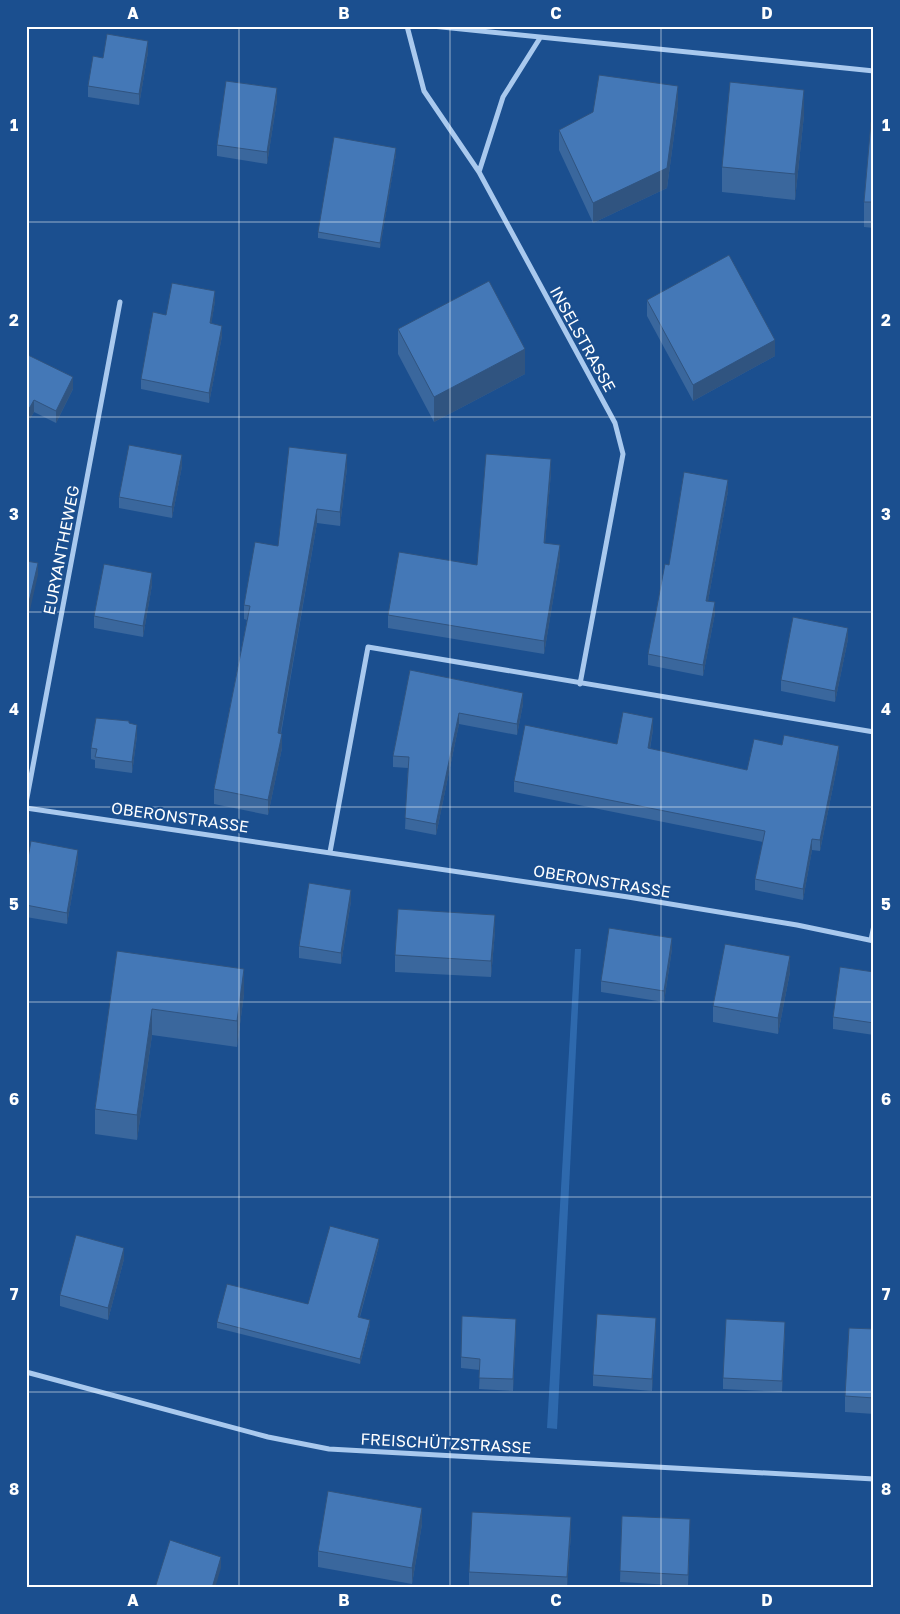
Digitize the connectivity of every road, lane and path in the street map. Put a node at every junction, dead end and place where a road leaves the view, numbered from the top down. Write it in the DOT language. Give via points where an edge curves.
graph roads {
  1 [pos="407,26"];
  2 [pos="432,26"];
  3 [pos="540,38"];
  4 [pos="874,71"];
  5 [pos="479,172"];
  6 [pos="120,302"];
  7 [pos="580,684"];
  8 [pos="874,732"];
  9 [pos="26,803"];
  10 [pos="26,808"];
  11 [pos="330,852"];
  12 [pos="874,925"];
  13 [pos="872,941"];
  14 [pos="26,1372"];
  15 [pos="874,1478"];
  1 -- 5 [label="street, INSELSTRASSE" via="424,91"];
  2 -- 3 [label="street"];
  3 -- 4 [label="street"];
  3 -- 5 [label="street" via="503,97"];
  5 -- 7 [label="street, INSELSTRASSE" via="615,423 623,454"];
  6 -- 9 [label="street, EURYANTHEWEG"];
  7 -- 8 [label="street"];
  7 -- 11 [label="street" via="368,647"];
  10 -- 11 [label="street, OBERONSTRASSE"];
  11 -- 13 [label="street, OBERONSTRASSE" via="628,897"];
  12 -- 13 [label="street, OBERONSTRASSE"];
  14 -- 15 [label="street, FREISCHÜTZSTRASSE" via="268,1437 329,1449"];
}
